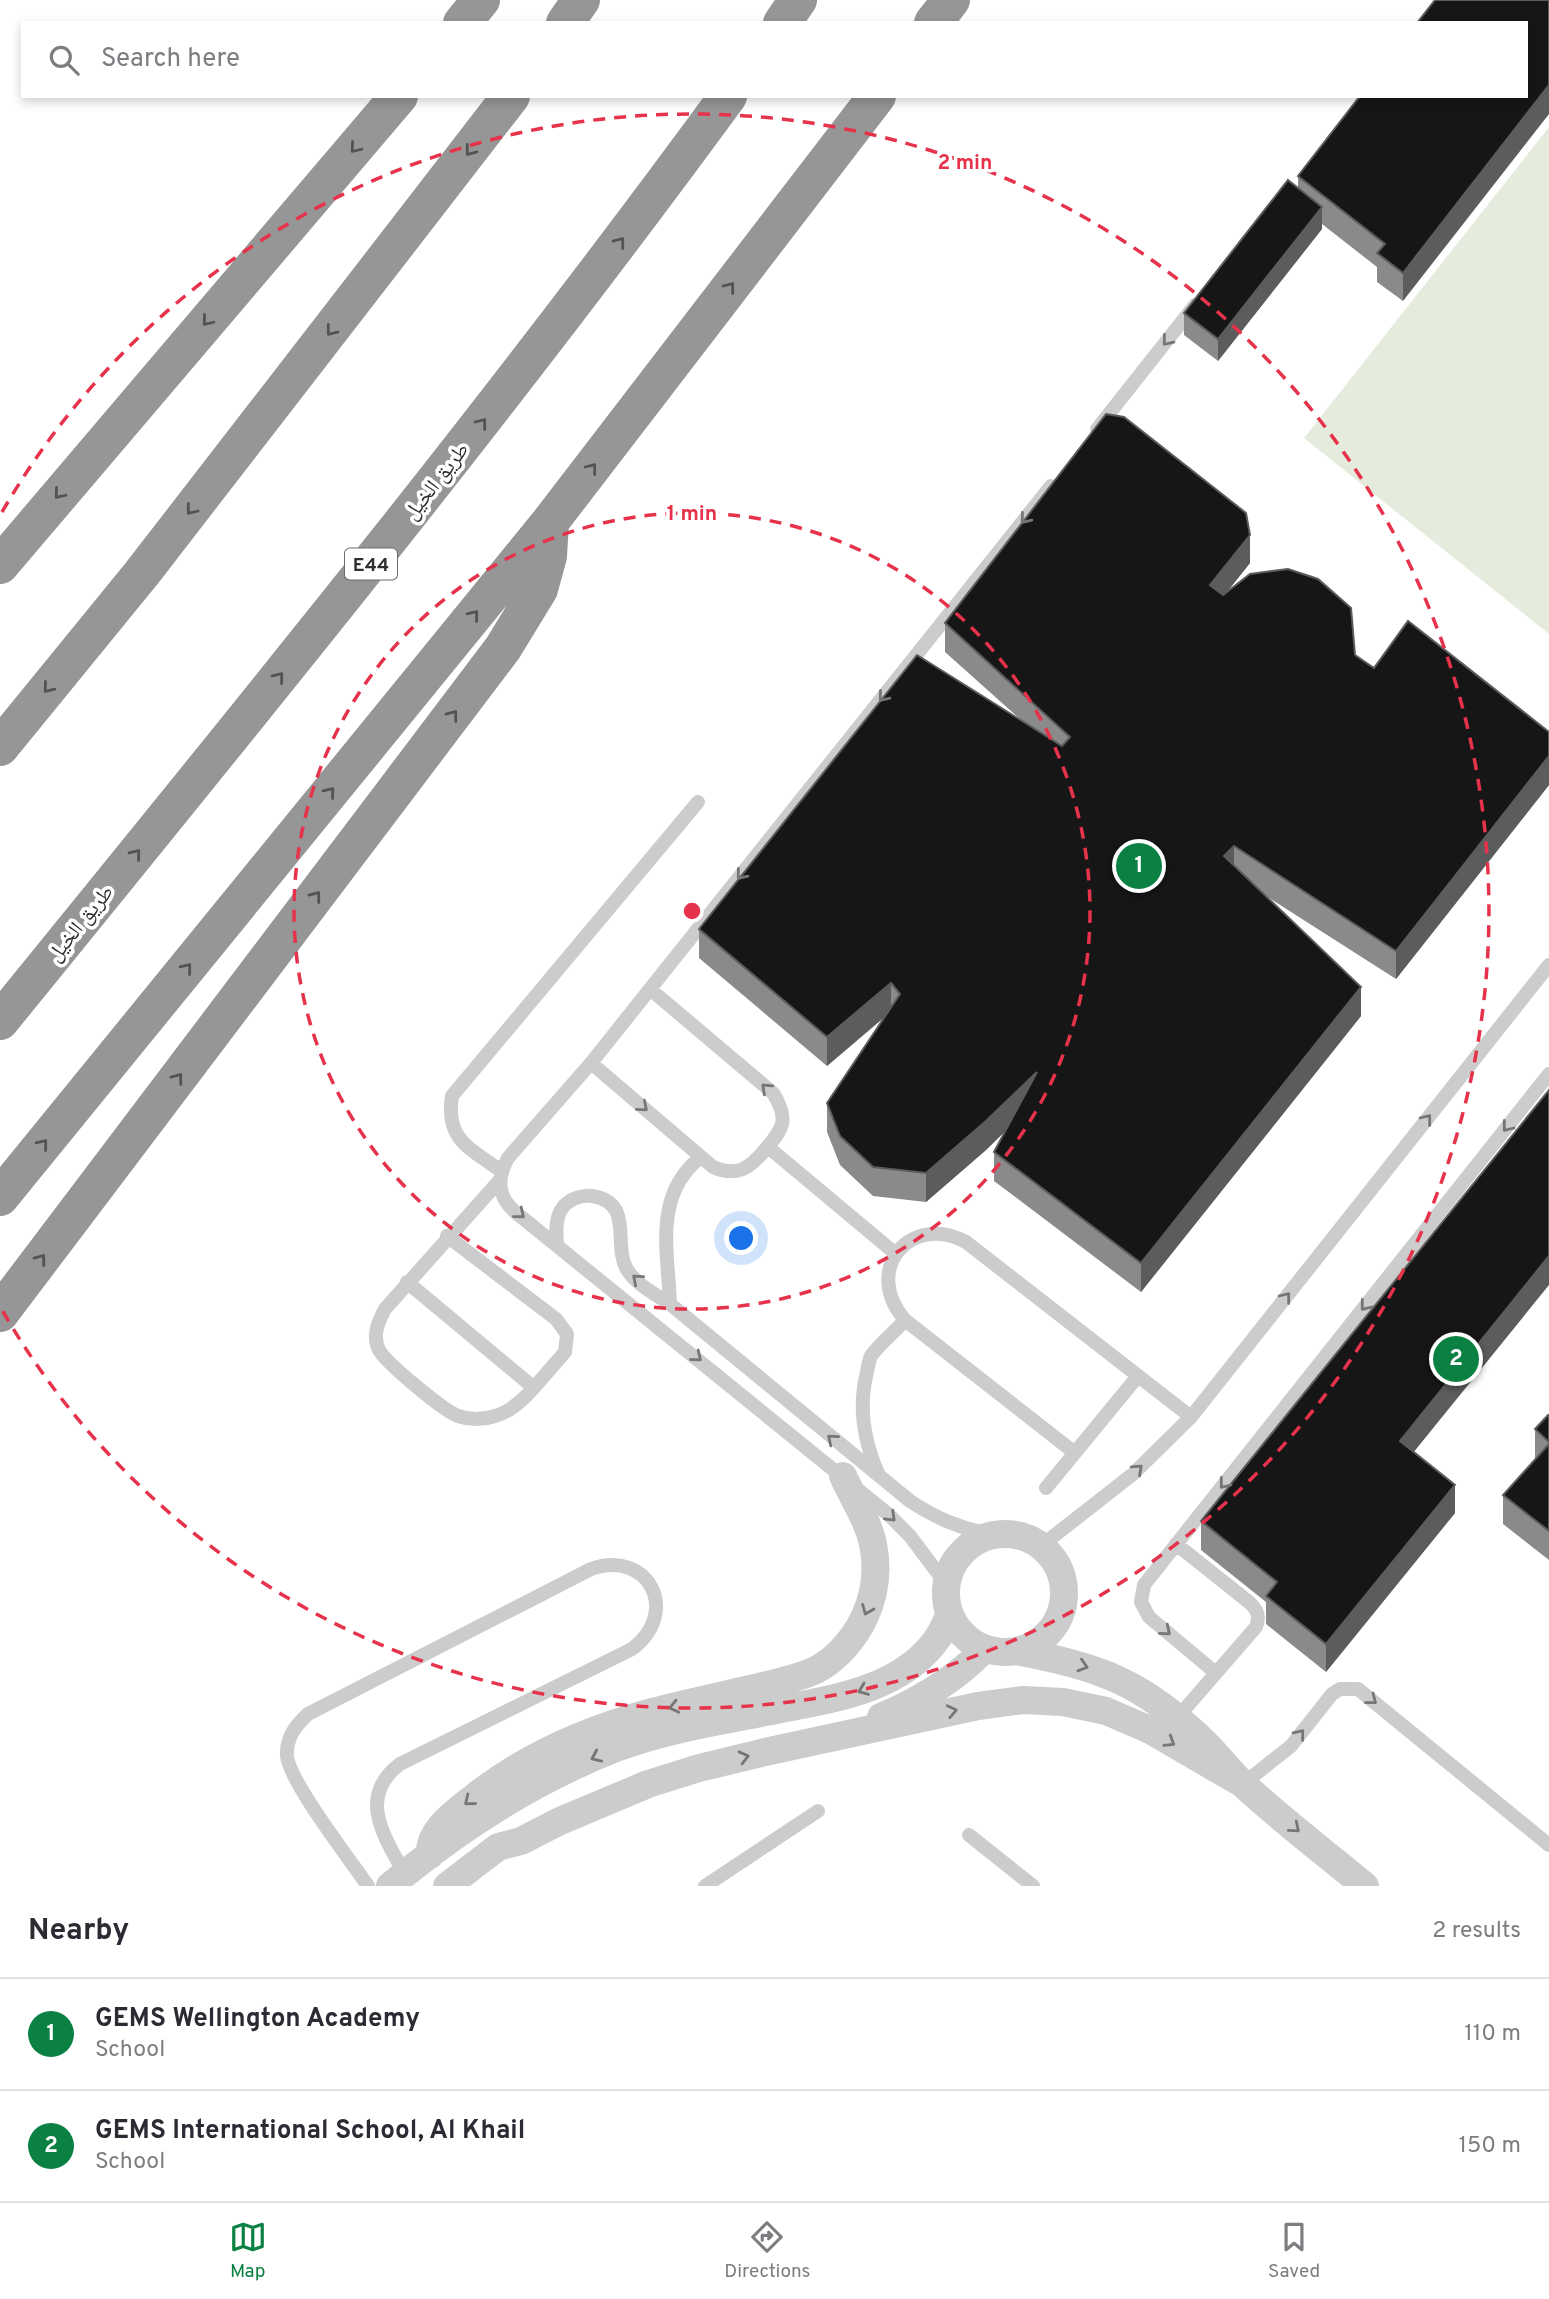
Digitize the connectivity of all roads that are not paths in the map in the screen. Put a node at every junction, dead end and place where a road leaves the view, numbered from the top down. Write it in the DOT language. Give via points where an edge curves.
graph roads {
  1 [pos="481,0"];
  2 [pos="581,0"];
  3 [pos="798,0"];
  4 [pos="951,0"];
  5 [pos="464,21"];
  6 [pos="566,21"];
  7 [pos="783,21"];
  8 [pos="935,21"];
  9 [pos="397,98"];
  10 [pos="509,98"];
  11 [pos="727,98"];
  12 [pos="875,98"];
  13 [pos="1206,292"];
  14 [pos="1084,445"];
  15 [pos="1058,477"];
  16 [pos="550,522"];
  17 [pos="0,565"];
  18 [pos="0,747"];
  19 [pos="698,802"];
  20 [pos="1549,965"];
  21 [pos="650,989"];
  22 [pos="0,1021"];
  23 [pos="591,1063"];
  24 [pos="1549,1074"];
  25 [pos="768,1147"];
  26 [pos="701,1157"];
  27 [pos="501,1175"];
  28 [pos="0,1197"];
  29 [pos="447,1236"];
  30 [pos="557,1244"];
  31 [pos="896,1254"];
  32 [pos="407,1282"];
  33 [pos="670,1304"];
  34 [pos="0,1314"];
  35 [pos="905,1320"];
  36 [pos="1138,1376"];
  37 [pos="533,1387"];
  38 [pos="1191,1417"];
  39 [pos="1074,1453"];
  40 [pos="843,1476"];
  41 [pos="880,1478"];
  42 [pos="1046,1488"];
  43 [pos="994,1535"];
  44 [pos="1176,1544"];
  45 [pos="1041,1546"];
  46 [pos="946,1584"];
  47 [pos="949,1616"];
  48 [pos="984,1649"];
  49 [pos="1016,1651"];
  50 [pos="1216,1673"];
  51 [pos="1177,1717"];
  52 [pos="837,1735"];
  53 [pos="1243,1784"];
  54 [pos="818,1811"];
  55 [pos="969,1835"];
  56 [pos="521,1841"];
  57 [pos="1549,1844"];
  58 [pos="430,1856"];
  59 [pos="402,1882"];
  60 [pos="368,1886"];
  61 [pos="447,1886"];
  62 [pos="473,1886"];
  63 [pos="705,1886"];
  64 [pos="1033,1886"];
  65 [pos="1365,1886"];
  1 -- 5 [label="highway"];
  2 -- 6 [label="highway"];
  3 -- 7 [label="highway"];
  4 -- 8 [label="highway"];
  9 -- 17 [label="highway, one-way"];
  10 -- 18 [label="highway, one-way" via="151,562"];
  22 -- 11 [label="highway, طريق الخيل / E44, one-way" via="355,584 566,315"];
  16 -- 12 [label="highway, one-way"];
  13 -- 14 [label="lane, one-way"];
  15 -- 21 [label="lane, one-way"];
  28 -- 16 [label="highway, one-way"];
  34 -- 16 [label="highway, one-way" via="503,648 538,589 548,556"];
  19 -- 27 [label="lane" via="452,1096 449,1114 454,1130"];
  38 -- 20 [label="lane, one-way"];
  21 -- 23 [label="lane"];
  25 -- 21 [label="lane, one-way" via="782,1124 783,1113 773,1093"];
  23 -- 26 [label="lane, one-way"];
  23 -- 27 [label="lane" via="508,1158"];
  24 -- 44 [label="lane, one-way"];
  25 -- 26 [label="lane" via="754,1164 734,1172 713,1167"];
  25 -- 31 [label="lane"];
  26 -- 33 [label="lane" via="675,1186 668,1210"];
  27 -- 29 [label="lane"];
  27 -- 30 [label="lane, one-way" via="506,1203"];
  29 -- 32 [label="lane"];
  29 -- 37 [label="lane" via="563,1325 565,1352"];
  33 -- 30 [label="lane, one-way" via="627,1271 620,1250 620,1217 602,1199 577,1197 568,1202 557,1219"];
  30 -- 40 [label="lane, one-way"];
  31 -- 35 [label="lane" via="887,1282 889,1296"];
  31 -- 36 [label="lane" via="921,1236 952,1235"];
  32 -- 37 [label="lane"];
  32 -- 37 [label="lane" via="378,1321 379,1350 440,1405 477,1420 498,1416"];
  41 -- 33 [label="lane, one-way"];
  35 -- 39 [label="lane"];
  35 -- 41 [label="lane" via="871,1357 864,1381 864,1431"];
  36 -- 38 [label="lane"];
  36 -- 39 [label="lane"];
  45 -- 38 [label="lane, one-way" via="1133,1474"];
  39 -- 42 [label="lane"];
  40 -- 46 [label="lane, one-way" via="910,1536"];
  40 -- 58 [label="street, one-way" via="873,1544 876,1574 872,1602 860,1629 841,1651 818,1669 791,1679 611,1724 527,1759 492,1782 443,1825 430,1840"];
  41 -- 43 [label="lane" via="931,1515"];
  43 -- 45 [label="street" via="1010,1534"];
  43 -- 46 [label="street" via="962,1552"];
  44 -- 50 [label="lane, one-way" via="1144,1585 1141,1602 1149,1616"];
  44 -- 50 [label="lane" via="1255,1608 1256,1627"];
  45 -- 49 [label="street" via="1061,1574 1063,1607 1046,1636"];
  46 -- 47 [label="street"];
  47 -- 48 [label="street" via="963,1636"];
  47 -- 58 [label="street, one-way" via="936,1640 890,1678 836,1699 665,1732 616,1748 506,1804"];
  48 -- 49 [label="street"];
  48 -- 52 [label="street" via="935,1688"];
  49 -- 51 [label="street, one-way" via="1066,1661 1124,1681"];
  50 -- 51 [label="lane"];
  51 -- 53 [label="street"];
  52 -- 53 [label="street, one-way" via="978,1706 1023,1700 1063,1702 1106,1712 1150,1730"];
  56 -- 52 [label="street, one-way" via="648,1784"];
  53 -- 57 [label="lane, one-way" via="1290,1746 1332,1694 1358,1689"];
  53 -- 65 [label="street, one-way"];
  54 -- 63 [label="lane"];
  55 -- 64 [label="lane"];
  56 -- 61 [label="street" via="491,1850"];
  56 -- 62 [label="street" via="507,1860"];
  58 -- 59 [label="street"];
  59 -- 60 [label="lane" via="378,1820 382,1782 400,1764 645,1639 654,1626 655,1595 636,1571 606,1564 591,1569 298,1723 287,1746 290,1772"];
}
